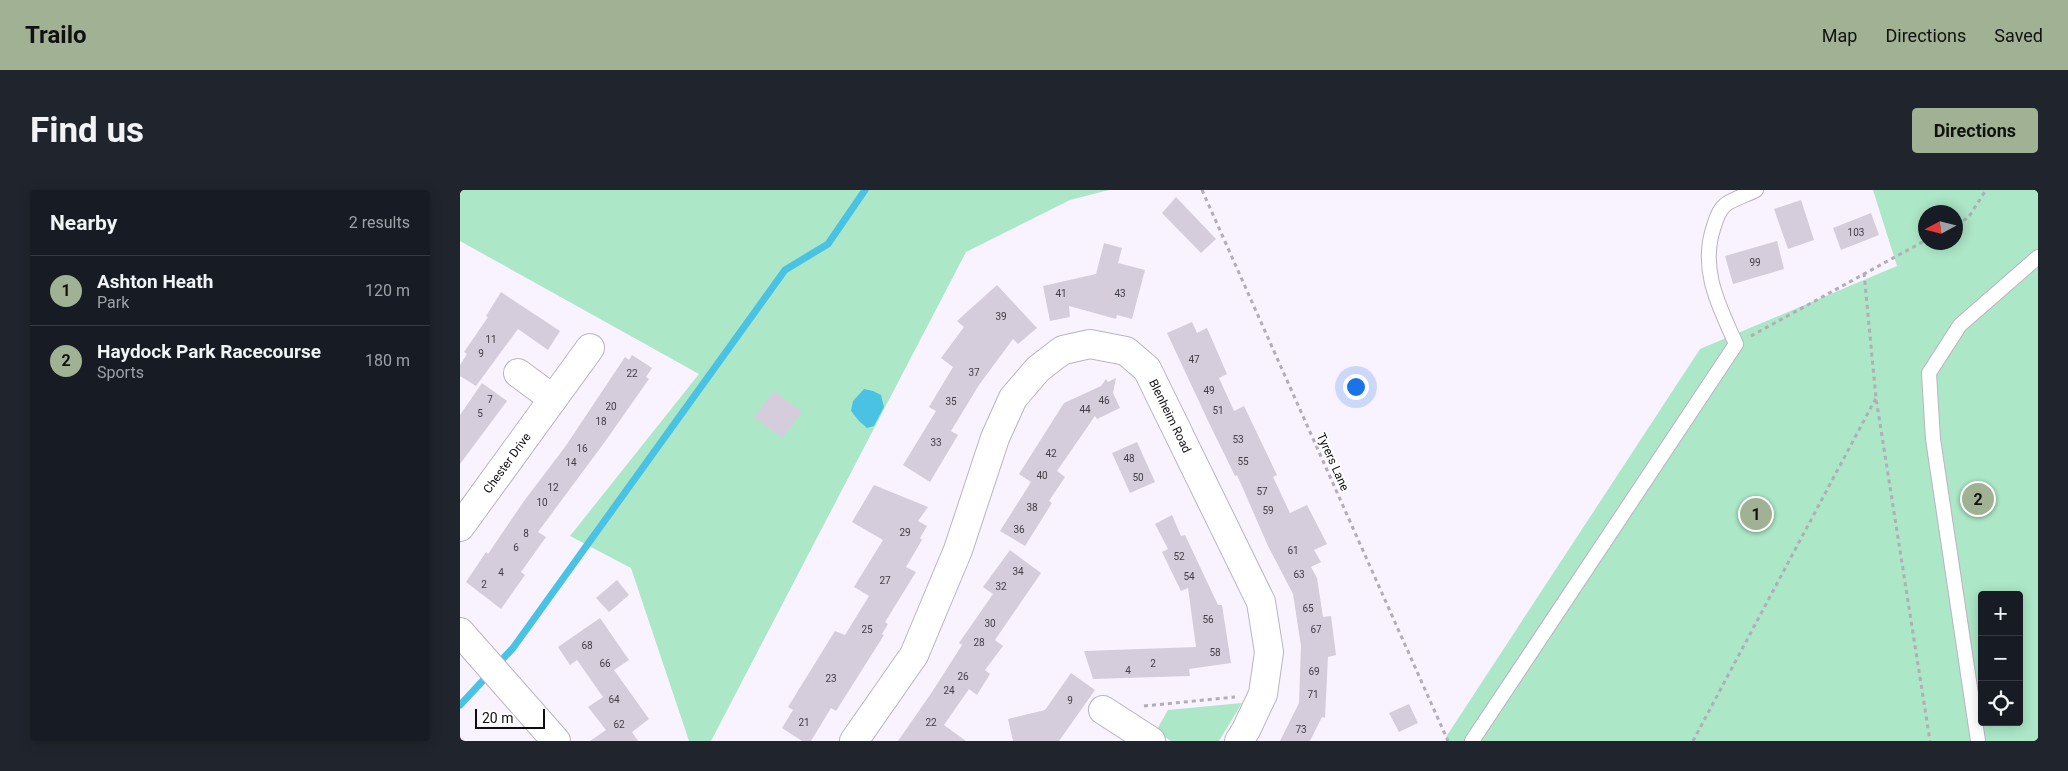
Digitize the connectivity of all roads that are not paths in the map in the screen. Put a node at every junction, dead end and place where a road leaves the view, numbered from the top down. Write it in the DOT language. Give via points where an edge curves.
graph roads {
  1 [pos="1756,190"];
  2 [pos="2038,258"];
  3 [pos="590,348"];
  4 [pos="518,374"];
  5 [pos="553,398"];
  6 [pos="460,527"];
  7 [pos="460,632"];
  8 [pos="1103,710"];
  9 [pos="556,741"];
  10 [pos="854,741"];
  11 [pos="1151,741"];
  12 [pos="1239,741"];
  13 [pos="1472,741"];
  14 [pos="1978,741"];
  1 -- 13 [label="lane" via="1725,205 1711,235 1710,280 1736,344"];
  2 -- 14 [label="lane" via="1960,324 1929,372 1932,439"];
  3 -- 5 [label="street, Chester Drive"];
  4 -- 5 [label="street"];
  5 -- 6 [label="street, Chester Drive"];
  7 -- 9 [label="street"];
  8 -- 11 [label="street"];
  10 -- 12 [label="street, Blenheim Road" via="914,655 958,550 1013,398 1038,369 1056,355 1090,344 1126,352 1147,369 1261,602 1269,652 1263,694"];
}
